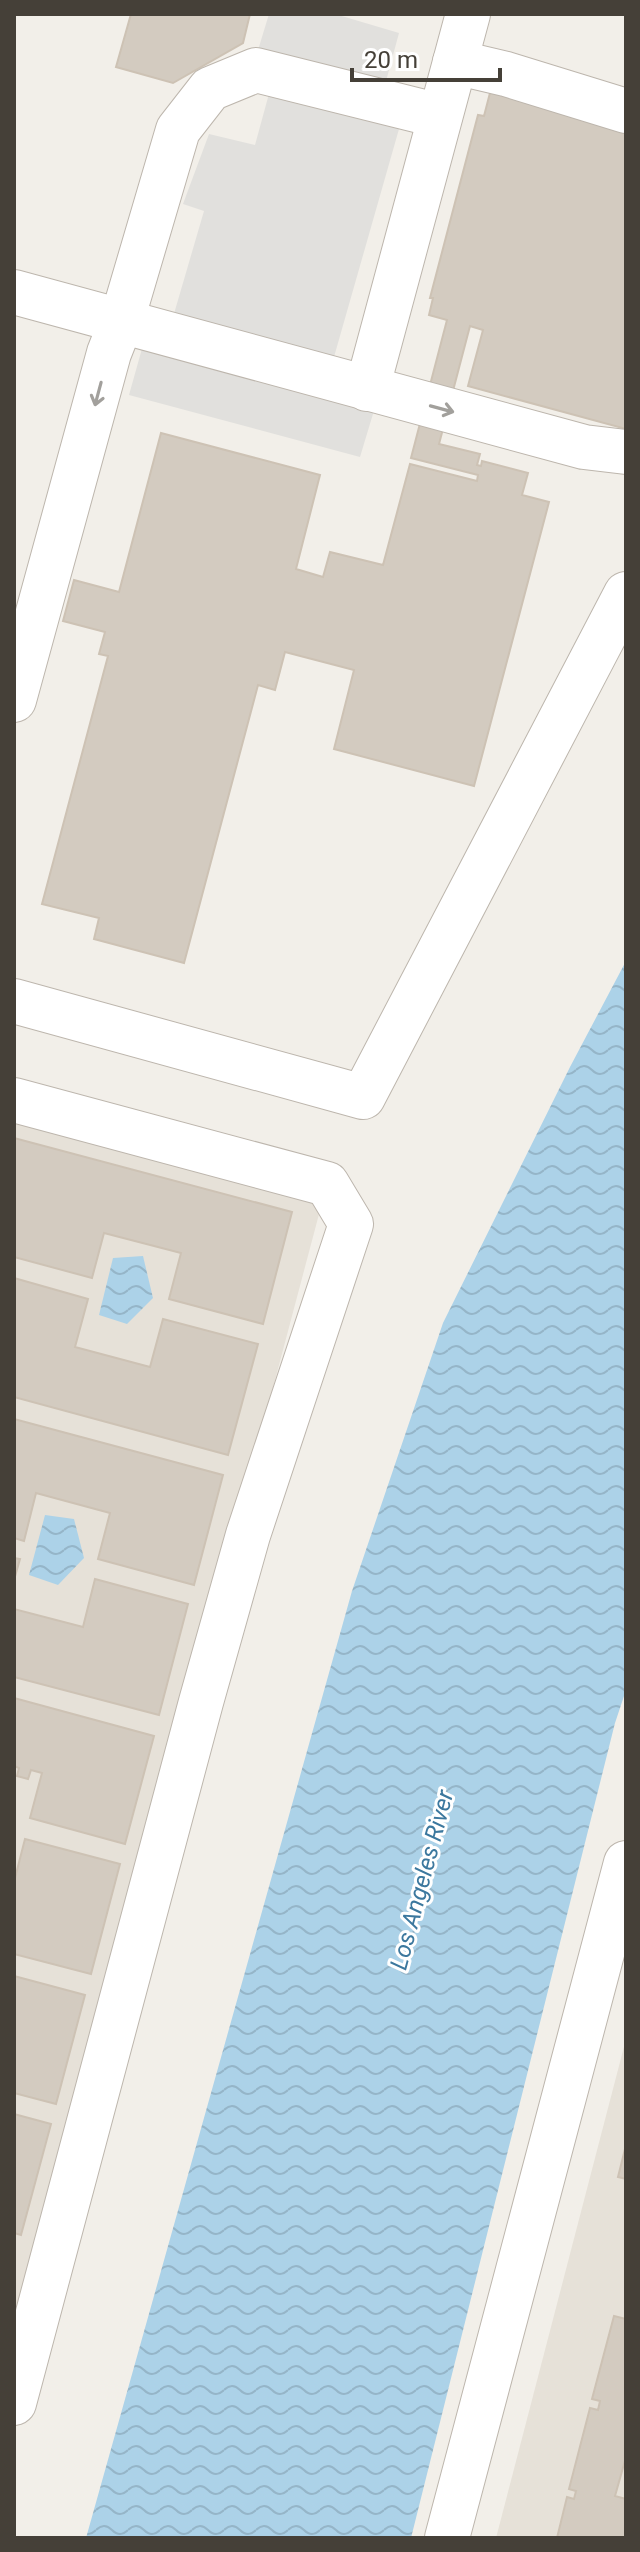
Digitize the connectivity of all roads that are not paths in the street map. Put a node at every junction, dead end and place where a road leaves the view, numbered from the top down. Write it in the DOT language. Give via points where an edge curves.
graph roads {
  1 [pos="468,14"];
  2 [pos="455,62"];
  3 [pos="626,111"];
  4 [pos="440,116"];
  5 [pos="14,292"];
  6 [pos="122,320"];
  7 [pos="367,389"];
  8 [pos="626,452"];
  9 [pos="624,597"];
  10 [pos="14,700"];
  11 [pos="14,1001"];
  12 [pos="14,1100"];
  13 [pos="626,1863"];
  14 [pos="14,2403"];
  15 [pos="447,2538"];
  1 -- 2 [label="lane"];
  2 -- 3 [label="lane"];
  2 -- 4 [label="lane"];
  4 -- 6 [label="lane" via="256,70 210,89 178,130"];
  4 -- 7 [label="lane"];
  5 -- 6 [label="lane"];
  6 -- 7 [label="lane"];
  6 -- 10 [label="lane, one-way"];
  7 -- 8 [label="lane, one-way" via="584,447"];
  9 -- 11 [label="lane" via="363,1097"];
  12 -- 14 [label="lane" via="327,1184 351,1224 244,1550"];
  13 -- 15 [label="lane"];
}
